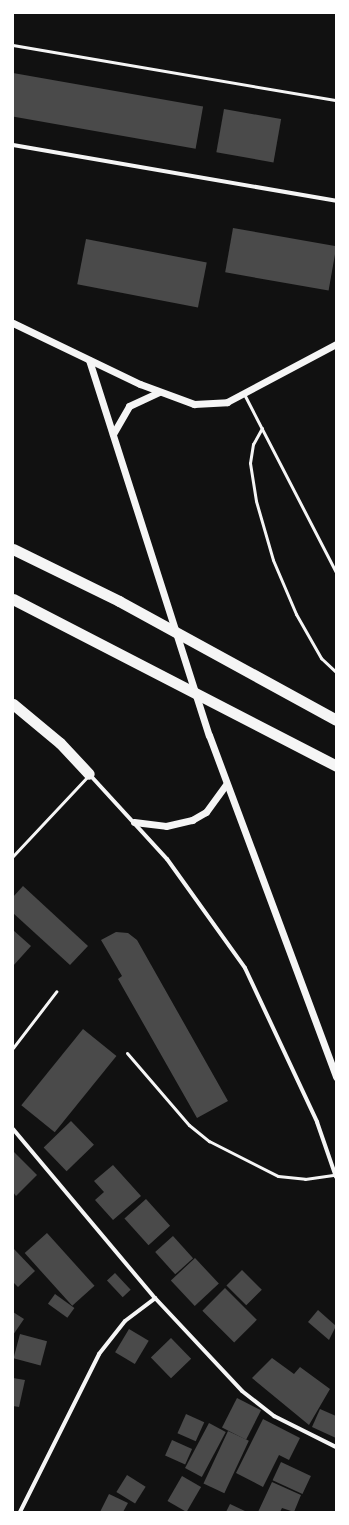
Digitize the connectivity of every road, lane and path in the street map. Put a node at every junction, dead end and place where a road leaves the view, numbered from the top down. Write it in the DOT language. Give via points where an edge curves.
graph roads {
  1 [pos="13,45"];
  2 [pos="336,100"];
  3 [pos="13,145"];
  4 [pos="336,201"];
  5 [pos="13,323"];
  6 [pos="336,344"];
  7 [pos="89,360"];
  8 [pos="159,392"];
  9 [pos="244,394"];
  10 [pos="262,428"];
  11 [pos="113,434"];
  12 [pos="13,549"];
  13 [pos="336,572"];
  14 [pos="13,599"];
  15 [pos="336,672"];
  16 [pos="13,704"];
  17 [pos="336,720"];
  18 [pos="336,766"];
  19 [pos="89,774"];
  20 [pos="226,784"];
  21 [pos="134,822"];
  22 [pos="13,856"];
  23 [pos="56,992"];
  24 [pos="13,1048"];
  25 [pos="127,1053"];
  26 [pos="336,1077"];
  27 [pos="13,1129"];
  28 [pos="336,1176"];
  29 [pos="155,1298"];
  30 [pos="336,1447"];
  31 [pos="20,1512"];
  1 -- 2 [label="path"];
  3 -- 4 [label="street"];
  5 -- 7 [label="street"];
  6 -- 9 [label="street"];
  7 -- 8 [label="street"];
  7 -- 11 [label="street"];
  8 -- 9 [label="street" via="182,402 207,404"];
  8 -- 11 [label="street" via="129,406"];
  9 -- 10 [label="lane"];
  10 -- 13 [label="lane"];
  10 -- 15 [label="lane" via="253,444 250,463 256,501 273,560 296,614 321,658"];
  11 -- 20 [label="street"];
  12 -- 17 [label="highway" via="119,601"];
  14 -- 18 [label="highway" via="118,650"];
  16 -- 19 [label="highway" via="60,743"];
  19 -- 21 [label="street"];
  19 -- 22 [label="lane"];
  20 -- 21 [label="street" via="206,812 192,820 166,826"];
  20 -- 26 [label="street"];
  21 -- 28 [label="street" via="208,912 245,968 280,1037"];
  23 -- 24 [label="path"];
  25 -- 28 [label="lane" via="189,1125 209,1142 278,1176 305,1179"];
  27 -- 29 [label="street"];
  29 -- 30 [label="street" via="242,1391 274,1416"];
  29 -- 31 [label="street" via="125,1321 99,1354"];
}
